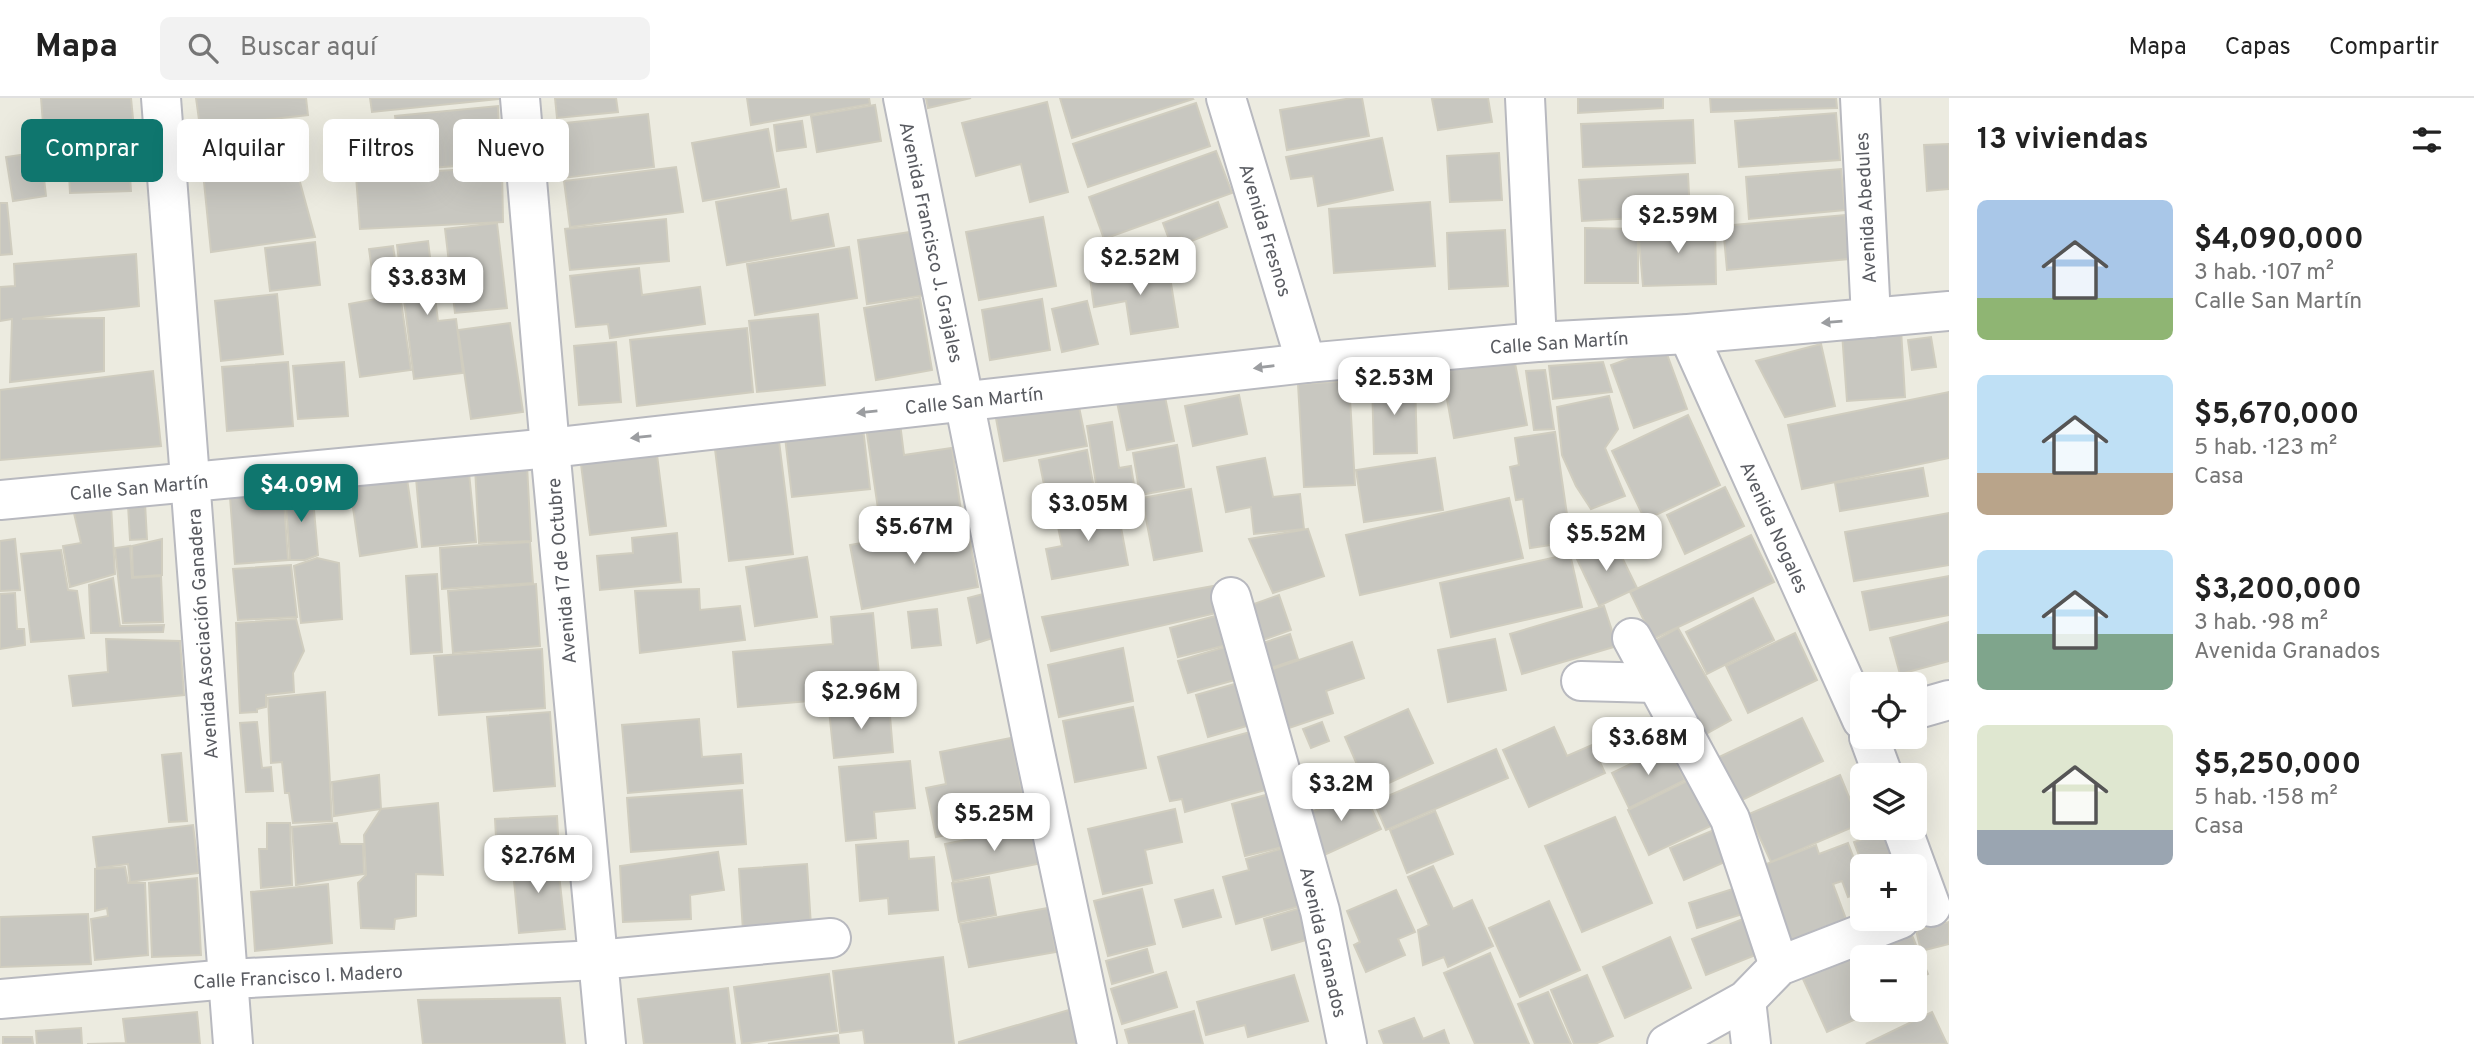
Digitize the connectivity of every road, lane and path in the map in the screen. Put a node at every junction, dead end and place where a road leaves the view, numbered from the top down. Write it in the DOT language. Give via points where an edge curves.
graph roads {
  1 [pos="161,98"];
  2 [pos="520,98"];
  3 [pos="903,98"];
  4 [pos="1226,98"];
  5 [pos="1525,98"];
  6 [pos="1860,98"];
  7 [pos="1949,311"];
  8 [pos="1871,318"];
  9 [pos="1688,334"];
  10 [pos="1536,342"];
  11 [pos="1306,363"];
  12 [pos="965,402"];
  13 [pos="550,448"];
  14 [pos="190,482"];
  15 [pos="0,500"];
  16 [pos="1231,597"];
  17 [pos="1632,638"];
  18 [pos="1581,681"];
  19 [pos="1656,683"];
  20 [pos="1850,693"];
  21 [pos="1949,700"];
  22 [pos="1927,706"];
  23 [pos="1869,931"];
  24 [pos="831,938"];
  25 [pos="597,960"];
  26 [pos="1779,966"];
  27 [pos="229,979"];
  28 [pos="0,999"];
  29 [pos="1746,1000"];
  30 [pos="233,1044"];
  31 [pos="606,1044"];
  32 [pos="1097,1044"];
  33 [pos="1347,1044"];
  34 [pos="1667,1044"];
  35 [pos="1751,1044"];
  1 -- 14 [label="street, Avenida Asociación Ganadera"];
  2 -- 13 [label="street, Avenida 17 de Octubre"];
  3 -- 12 [label="street, Avenida Francisco J. Grajales"];
  4 -- 11 [label="street, Avenida Fresnos"];
  5 -- 10 [label="street"];
  6 -- 8 [label="street, Avenida Abedules"];
  7 -- 8 [label="street, Calle San Martín"];
  8 -- 9 [label="street, Calle San Martín, one-way"];
  9 -- 10 [label="street, Calle San Martín"];
  9 -- 20 [label="street, Avenida Nogales"];
  10 -- 11 [label="street, Calle San Martín"];
  11 -- 12 [label="street, Calle San Martín, one-way"];
  12 -- 13 [label="street, Calle San Martín, one-way"];
  12 -- 32 [label="street, Avenida Francisco J. Grajales"];
  13 -- 14 [label="street, Calle San Martín"];
  13 -- 25 [label="street, Avenida 17 de Octubre"];
  14 -- 15 [label="street, Calle San Martín"];
  14 -- 27 [label="street, Avenida Asociación Ganadera"];
  16 -- 33 [label="street, Avenida Granados" via="1320,911"];
  17 -- 19 [label="street"];
  18 -- 19 [label="street"];
  19 -- 26 [label="street" via="1730,819"];
  21 -- 22 [label="street"];
  23 -- 26 [label="street"];
  24 -- 25 [label="street, Calle Francisco I. Madero"];
  25 -- 27 [label="street, Calle Francisco I. Madero"];
  25 -- 31 [label="street, Avenida 17 de Octubre"];
  26 -- 29 [label="street"];
  27 -- 28 [label="street, Calle Francisco I. Madero"];
  27 -- 30 [label="street, Avenida Asociación Ganadera"];
  29 -- 34 [label="street"];
  29 -- 35 [label="street"];
}
